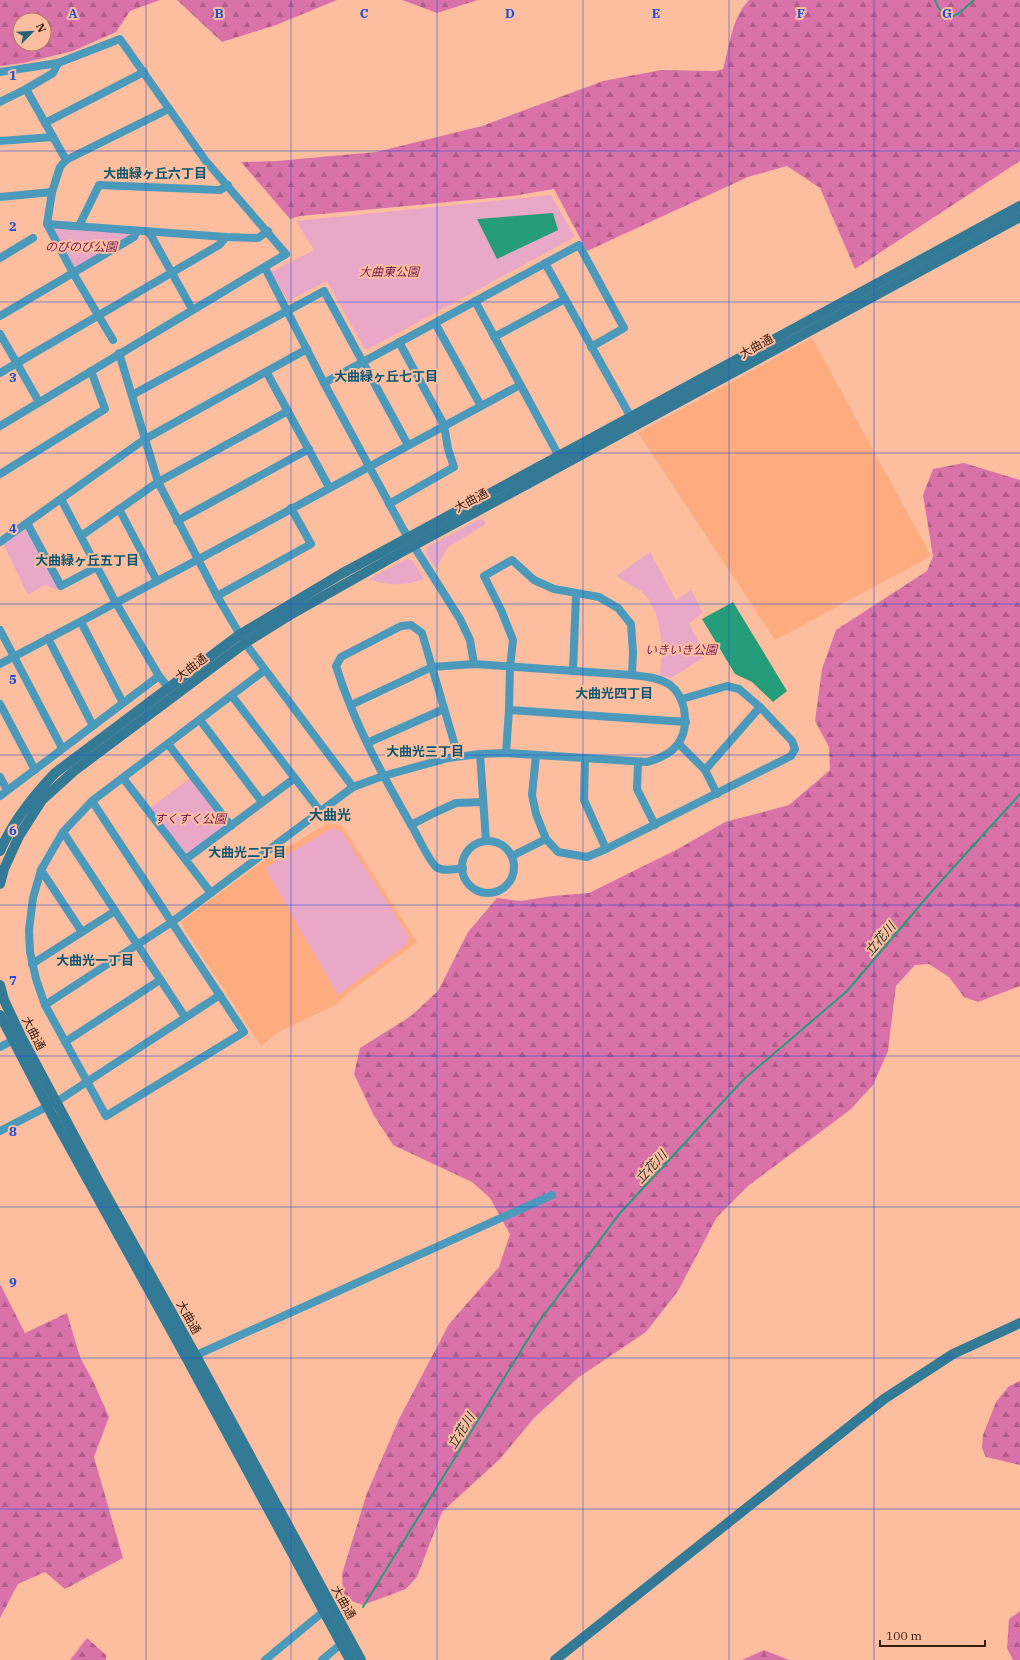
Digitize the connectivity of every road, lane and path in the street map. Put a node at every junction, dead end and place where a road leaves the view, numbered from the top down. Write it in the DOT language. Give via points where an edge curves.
graph roads {
  1 [pos="58,63"];
  2 [pos="0,72"];
  3 [pos="144,72"];
  4 [pos="26,89"];
  5 [pos="0,102"];
  6 [pos="169,109"];
  7 [pos="45,124"];
  8 [pos="53,137"];
  9 [pos="0,142"];
  10 [pos="66,160"];
  11 [pos="228,185"];
  12 [pos="52,192"];
  13 [pos="0,197"];
  14 [pos="1020,206"];
  15 [pos="1020,217"];
  16 [pos="47,224"];
  17 [pos="79,226"];
  18 [pos="137,231"];
  19 [pos="268,231"];
  20 [pos="149,232"];
  21 [pos="226,237"];
  22 [pos="33,238"];
  23 [pos="0,258"];
  24 [pos="545,263"];
  25 [pos="265,268"];
  26 [pos="73,273"];
  27 [pos="172,273"];
  28 [pos="565,299"];
  29 [pos="475,301"];
  30 [pos="192,309"];
  31 [pos="287,310"];
  32 [pos="98,315"];
  33 [pos="0,316"];
  34 [pos="435,323"];
  35 [pos="0,334"];
  36 [pos="494,337"];
  37 [pos="113,340"];
  38 [pos="399,342"];
  39 [pos="591,347"];
  40 [pos="307,350"];
  41 [pos="119,353"];
  42 [pos="362,361"];
  43 [pos="17,363"];
  44 [pos="91,371"];
  45 [pos="0,373"];
  46 [pos="267,373"];
  47 [pos="324,383"];
  48 [pos="520,385"];
  49 [pos="132,395"];
  50 [pos="39,402"];
  51 [pos="481,406"];
  52 [pos="288,412"];
  53 [pos="634,421"];
  54 [pos="0,426"];
  55 [pos="444,426"];
  56 [pos="145,439"];
  57 [pos="408,445"];
  58 [pos="309,450"];
  59 [pos="561,460"];
  60 [pos="369,466"];
  61 [pos="0,474"];
  62 [pos="158,482"];
  63 [pos="329,487"];
  64 [pos="61,499"];
  65 [pos="389,504"];
  66 [pos="291,508"];
  67 [pos="119,509"];
  68 [pos="177,521"];
  69 [pos="28,523"];
  70 [pos="81,536"];
  71 [pos="0,542"];
  72 [pos="410,542"];
  73 [pos="199,559"];
  74 [pos="97,567"];
  75 [pos="157,581"];
  76 [pos="576,594"];
  77 [pos="217,596"];
  78 [pos="116,603"];
  79 [pos="80,622"];
  80 [pos="0,630"];
  81 [pos="48,638"];
  82 [pos="242,639"];
  83 [pos="14,656"];
  84 [pos="0,664"];
  85 [pos="474,664"];
  86 [pos="432,667"];
  87 [pos="510,667"];
  88 [pos="265,670"];
  89 [pos="574,671"];
  90 [pos="632,675"];
  91 [pos="159,676"];
  92 [pos="168,687"];
  93 [pos="232,696"];
  94 [pos="682,699"];
  95 [pos="123,703"];
  96 [pos="0,704"];
  97 [pos="351,704"];
  98 [pos="760,707"];
  99 [pos="444,709"];
  100 [pos="509,710"];
  101 [pos="200,720"];
  102 [pos="686,722"];
  103 [pos="94,726"];
  104 [pos="367,743"];
  105 [pos="168,744"];
  106 [pos="679,744"];
  107 [pos="62,748"];
  108 [pos="506,753"];
  109 [pos="480,754"];
  110 [pos="536,755"];
  111 [pos="458,756"];
  112 [pos="585,758"];
  113 [pos="638,762"];
  114 [pos="35,770"];
  115 [pos="705,770"];
  116 [pos="383,776"];
  117 [pos="0,777"];
  118 [pos="123,778"];
  119 [pos="295,778"];
  120 [pos="353,787"];
  121 [pos="7,790"];
  122 [pos="717,794"];
  123 [pos="0,796"];
  124 [pos="92,801"];
  125 [pos="262,802"];
  126 [pos="483,802"];
  127 [pos="320,810"];
  128 [pos="411,825"];
  129 [pos="655,825"];
  130 [pos="231,826"];
  131 [pos="63,832"];
  132 [pos="546,839"];
  133 [pos="486,841"];
  134 [pos="606,849"];
  135 [pos="0,851"];
  136 [pos="512,856"];
  137 [pos="186,859"];
  138 [pos="463,868"];
  139 [pos="41,870"];
  140 [pos="0,884"];
  141 [pos="211,893"];
  142 [pos="115,911"];
  143 [pos="172,922"];
  144 [pos="82,932"];
  145 [pos="137,944"];
  146 [pos="32,964"];
  147 [pos="160,980"];
  148 [pos="0,985"];
  149 [pos="220,995"];
  150 [pos="45,1005"];
  151 [pos="0,1016"];
  152 [pos="185,1017"];
  153 [pos="12,1040"];
  154 [pos="64,1042"];
  155 [pos="0,1047"];
  156 [pos="87,1082"];
  157 [pos="52,1104"];
  158 [pos="0,1131"];
  159 [pos="552,1195"];
  160 [pos="1020,1323"];
  161 [pos="192,1357"];
  162 [pos="323,1612"];
  163 [pos="341,1644"];
  164 [pos="265,1660"];
  165 [pos="322,1660"];
  166 [pos="350,1660"];
  167 [pos="361,1660"];
  168 [pos="555,1660"];
  1 -- 2 [label="street"];
  1 -- 3 [label="street" via="120,39"];
  1 -- 4 [label="street" via="53,73"];
  3 -- 6 [label="street"];
  3 -- 7 [label="street"];
  4 -- 5 [label="street"];
  4 -- 7 [label="street"];
  6 -- 10 [label="street"];
  6 -- 11 [label="street" via="205,160"];
  7 -- 8 [label="street"];
  8 -- 9 [label="street"];
  8 -- 10 [label="street"];
  10 -- 12 [label="street" via="60,167"];
  11 -- 17 [label="street" via="220,190 99,185"];
  11 -- 19 [label="street"];
  12 -- 13 [label="street"];
  12 -- 16 [label="street"];
  14 -- 53 [label="street, 大曲通"];
  15 -- 53 [label="street, 大曲通"];
  16 -- 17 [label="street"];
  16 -- 26 [label="street"];
  17 -- 18 [label="street"];
  18 -- 20 [label="street"];
  18 -- 26 [label="street" via="134,237"];
  19 -- 21 [label="street" via="258,238"];
  19 -- 25 [label="street" via="286,254"];
  20 -- 21 [label="street"];
  20 -- 27 [label="street"];
  21 -- 27 [label="street" via="219,245"];
  22 -- 23 [label="street"];
  24 -- 28 [label="street"];
  24 -- 29 [label="street"];
  24 -- 39 [label="street" via="579,245 624,328"];
  25 -- 30 [label="street"];
  25 -- 31 [label="street"];
  26 -- 32 [label="street"];
  26 -- 33 [label="street"];
  27 -- 30 [label="street"];
  27 -- 32 [label="street"];
  28 -- 36 [label="street"];
  28 -- 39 [label="street"];
  29 -- 34 [label="street"];
  29 -- 36 [label="street"];
  30 -- 41 [label="street"];
  31 -- 40 [label="street"];
  31 -- 42 [label="street" via="324,291"];
  31 -- 49 [label="street"];
  32 -- 37 [label="street"];
  32 -- 43 [label="street"];
  34 -- 38 [label="street"];
  34 -- 51 [label="street"];
  35 -- 43 [label="street"];
  36 -- 48 [label="street"];
  38 -- 42 [label="street"];
  38 -- 55 [label="street"];
  39 -- 53 [label="street"];
  40 -- 46 [label="street"];
  40 -- 47 [label="street"];
  41 -- 44 [label="street"];
  41 -- 49 [label="street"];
  42 -- 47 [label="street"];
  42 -- 57 [label="street"];
  43 -- 45 [label="street"];
  43 -- 50 [label="street"];
  44 -- 50 [label="street"];
  44 -- 61 [label="street" via="105,409"];
  46 -- 52 [label="street"];
  46 -- 56 [label="street"];
  47 -- 60 [label="street"];
  48 -- 51 [label="street"];
  48 -- 59 [label="street"];
  49 -- 56 [label="street"];
  50 -- 54 [label="street"];
  51 -- 55 [label="street"];
  52 -- 58 [label="street"];
  52 -- 62 [label="street"];
  53 -- 59 [label="street, 大曲通"];
  55 -- 57 [label="street"];
  55 -- 65 [label="street" via="454,468"];
  56 -- 62 [label="street"];
  56 -- 64 [label="street"];
  57 -- 60 [label="street"];
  58 -- 63 [label="street"];
  58 -- 68 [label="street"];
  59 -- 72 [label="street, 大曲通"];
  60 -- 63 [label="street"];
  60 -- 65 [label="street"];
  62 -- 67 [label="street"];
  62 -- 68 [label="street"];
  63 -- 66 [label="street"];
  64 -- 69 [label="street"];
  64 -- 70 [label="street"];
  65 -- 72 [label="street"];
  66 -- 73 [label="street"];
  66 -- 77 [label="street" via="311,544"];
  67 -- 70 [label="street"];
  67 -- 75 [label="street"];
  68 -- 73 [label="street"];
  69 -- 71 [label="street"];
  69 -- 74 [label="street" via="61,586"];
  70 -- 74 [label="street"];
  72 -- 82 [label="street, 大曲通" via="290,615"];
  72 -- 85 [label="street" via="460,619 470,640"];
  73 -- 75 [label="street"];
  73 -- 77 [label="street"];
  74 -- 78 [label="street"];
  75 -- 78 [label="street"];
  76 -- 87 [label="street" via="554,589 534,580 512,560 484,576 513,640"];
  76 -- 89 [label="street"];
  76 -- 90 [label="street" via="599,597 618,608 631,624 634,652"];
  77 -- 82 [label="street"];
  78 -- 79 [label="street"];
  78 -- 91 [label="street"];
  79 -- 81 [label="street"];
  79 -- 95 [label="street"];
  80 -- 83 [label="street"];
  81 -- 83 [label="street"];
  81 -- 103 [label="street"];
  82 -- 88 [label="street"];
  82 -- 92 [label="street, 大曲通"];
  82 -- 140 [label="street, 大曲通" via="74,771 42,800 19,836"];
  83 -- 84 [label="street"];
  83 -- 107 [label="street"];
  85 -- 86 [label="street"];
  85 -- 87 [label="street"];
  86 -- 97 [label="street"];
  86 -- 97 [label="street" via="422,633 411,625 401,626 341,657 336,666"];
  86 -- 99 [label="street"];
  87 -- 89 [label="street"];
  87 -- 100 [label="street"];
  88 -- 93 [label="street"];
  88 -- 120 [label="street"];
  89 -- 90 [label="street"];
  90 -- 94 [label="street" via="658,678 672,686"];
  91 -- 92 [label="street"];
  91 -- 95 [label="street"];
  92 -- 135 [label="street, 大曲通" via="55,773 34,795 11,827"];
  93 -- 101 [label="street"];
  93 -- 119 [label="street"];
  94 -- 98 [label="street" via="727,686 739,689"];
  94 -- 102 [label="street"];
  95 -- 103 [label="street"];
  96 -- 114 [label="street"];
  97 -- 104 [label="street"];
  98 -- 115 [label="street"];
  98 -- 122 [label="street" via="792,741 795,749 791,756"];
  99 -- 104 [label="street"];
  99 -- 111 [label="street"];
  100 -- 102 [label="street"];
  100 -- 108 [label="street"];
  101 -- 105 [label="street"];
  101 -- 125 [label="street"];
  102 -- 106 [label="street"];
  103 -- 107 [label="street"];
  104 -- 116 [label="street"];
  105 -- 118 [label="street"];
  105 -- 130 [label="street"];
  106 -- 113 [label="street" via="660,758"];
  106 -- 115 [label="street"];
  107 -- 114 [label="street"];
  108 -- 109 [label="street"];
  108 -- 110 [label="street"];
  109 -- 111 [label="street"];
  109 -- 126 [label="street"];
  110 -- 112 [label="street"];
  110 -- 132 [label="street" via="532,795"];
  111 -- 116 [label="street"];
  112 -- 113 [label="street"];
  112 -- 134 [label="street" via="584,800"];
  113 -- 129 [label="street" via="637,789"];
  114 -- 121 [label="street"];
  115 -- 122 [label="street"];
  116 -- 120 [label="street"];
  116 -- 128 [label="street"];
  117 -- 121 [label="street"];
  118 -- 124 [label="street"];
  118 -- 137 [label="street"];
  119 -- 125 [label="street"];
  119 -- 127 [label="street"];
  120 -- 127 [label="street"];
  121 -- 123 [label="street"];
  122 -- 129 [label="street"];
  124 -- 131 [label="street"];
  124 -- 143 [label="street"];
  125 -- 130 [label="street"];
  126 -- 128 [label="street" via="456,804"];
  126 -- 133 [label="street"];
  127 -- 141 [label="street"];
  128 -- 138 [label="street" via="436,866 444,870"];
  129 -- 134 [label="street"];
  130 -- 137 [label="street"];
  131 -- 139 [label="street"];
  131 -- 142 [label="street"];
  132 -- 134 [label="street" via="558,852 587,857"];
  132 -- 136 [label="street"];
  133 -- 136 [label="street" via="501,844"];
  133 -- 138 [label="street" via="471,847 463,860"];
  136 -- 138 [label="street" via="514,872 511,880 499,891 491,893 479,890 468,883"];
  137 -- 141 [label="street"];
  139 -- 144 [label="street"];
  139 -- 146 [label="street" via="33,898 29,930"];
  141 -- 143 [label="street"];
  142 -- 144 [label="street"];
  142 -- 145 [label="street"];
  143 -- 145 [label="street"];
  143 -- 149 [label="street"];
  144 -- 146 [label="street"];
  145 -- 147 [label="street"];
  145 -- 150 [label="street"];
  146 -- 150 [label="street"];
  147 -- 152 [label="street"];
  147 -- 154 [label="street"];
  148 -- 157 [label="street, 大曲通" via="10,1014"];
  149 -- 152 [label="street"];
  149 -- 156 [label="street" via="244,1032 106,1116"];
  150 -- 154 [label="street"];
  151 -- 153 [label="street, 大曲通"];
  152 -- 156 [label="street"];
  153 -- 155 [label="street"];
  153 -- 157 [label="street, 大曲通"];
  154 -- 156 [label="street"];
  156 -- 157 [label="street"];
  157 -- 158 [label="street"];
  157 -- 161 [label="street, 大曲通" via="99,1182"];
  159 -- 161 [label="street"];
  160 -- 168 [label="street" via="953,1354 884,1399"];
  161 -- 162 [label="street, 大曲通"];
  161 -- 167 [label="street, 大曲通"];
  162 -- 163 [label="street, 大曲通"];
  162 -- 164 [label="street"];
  163 -- 165 [label="street"];
  163 -- 166 [label="street, 大曲通"];
}
